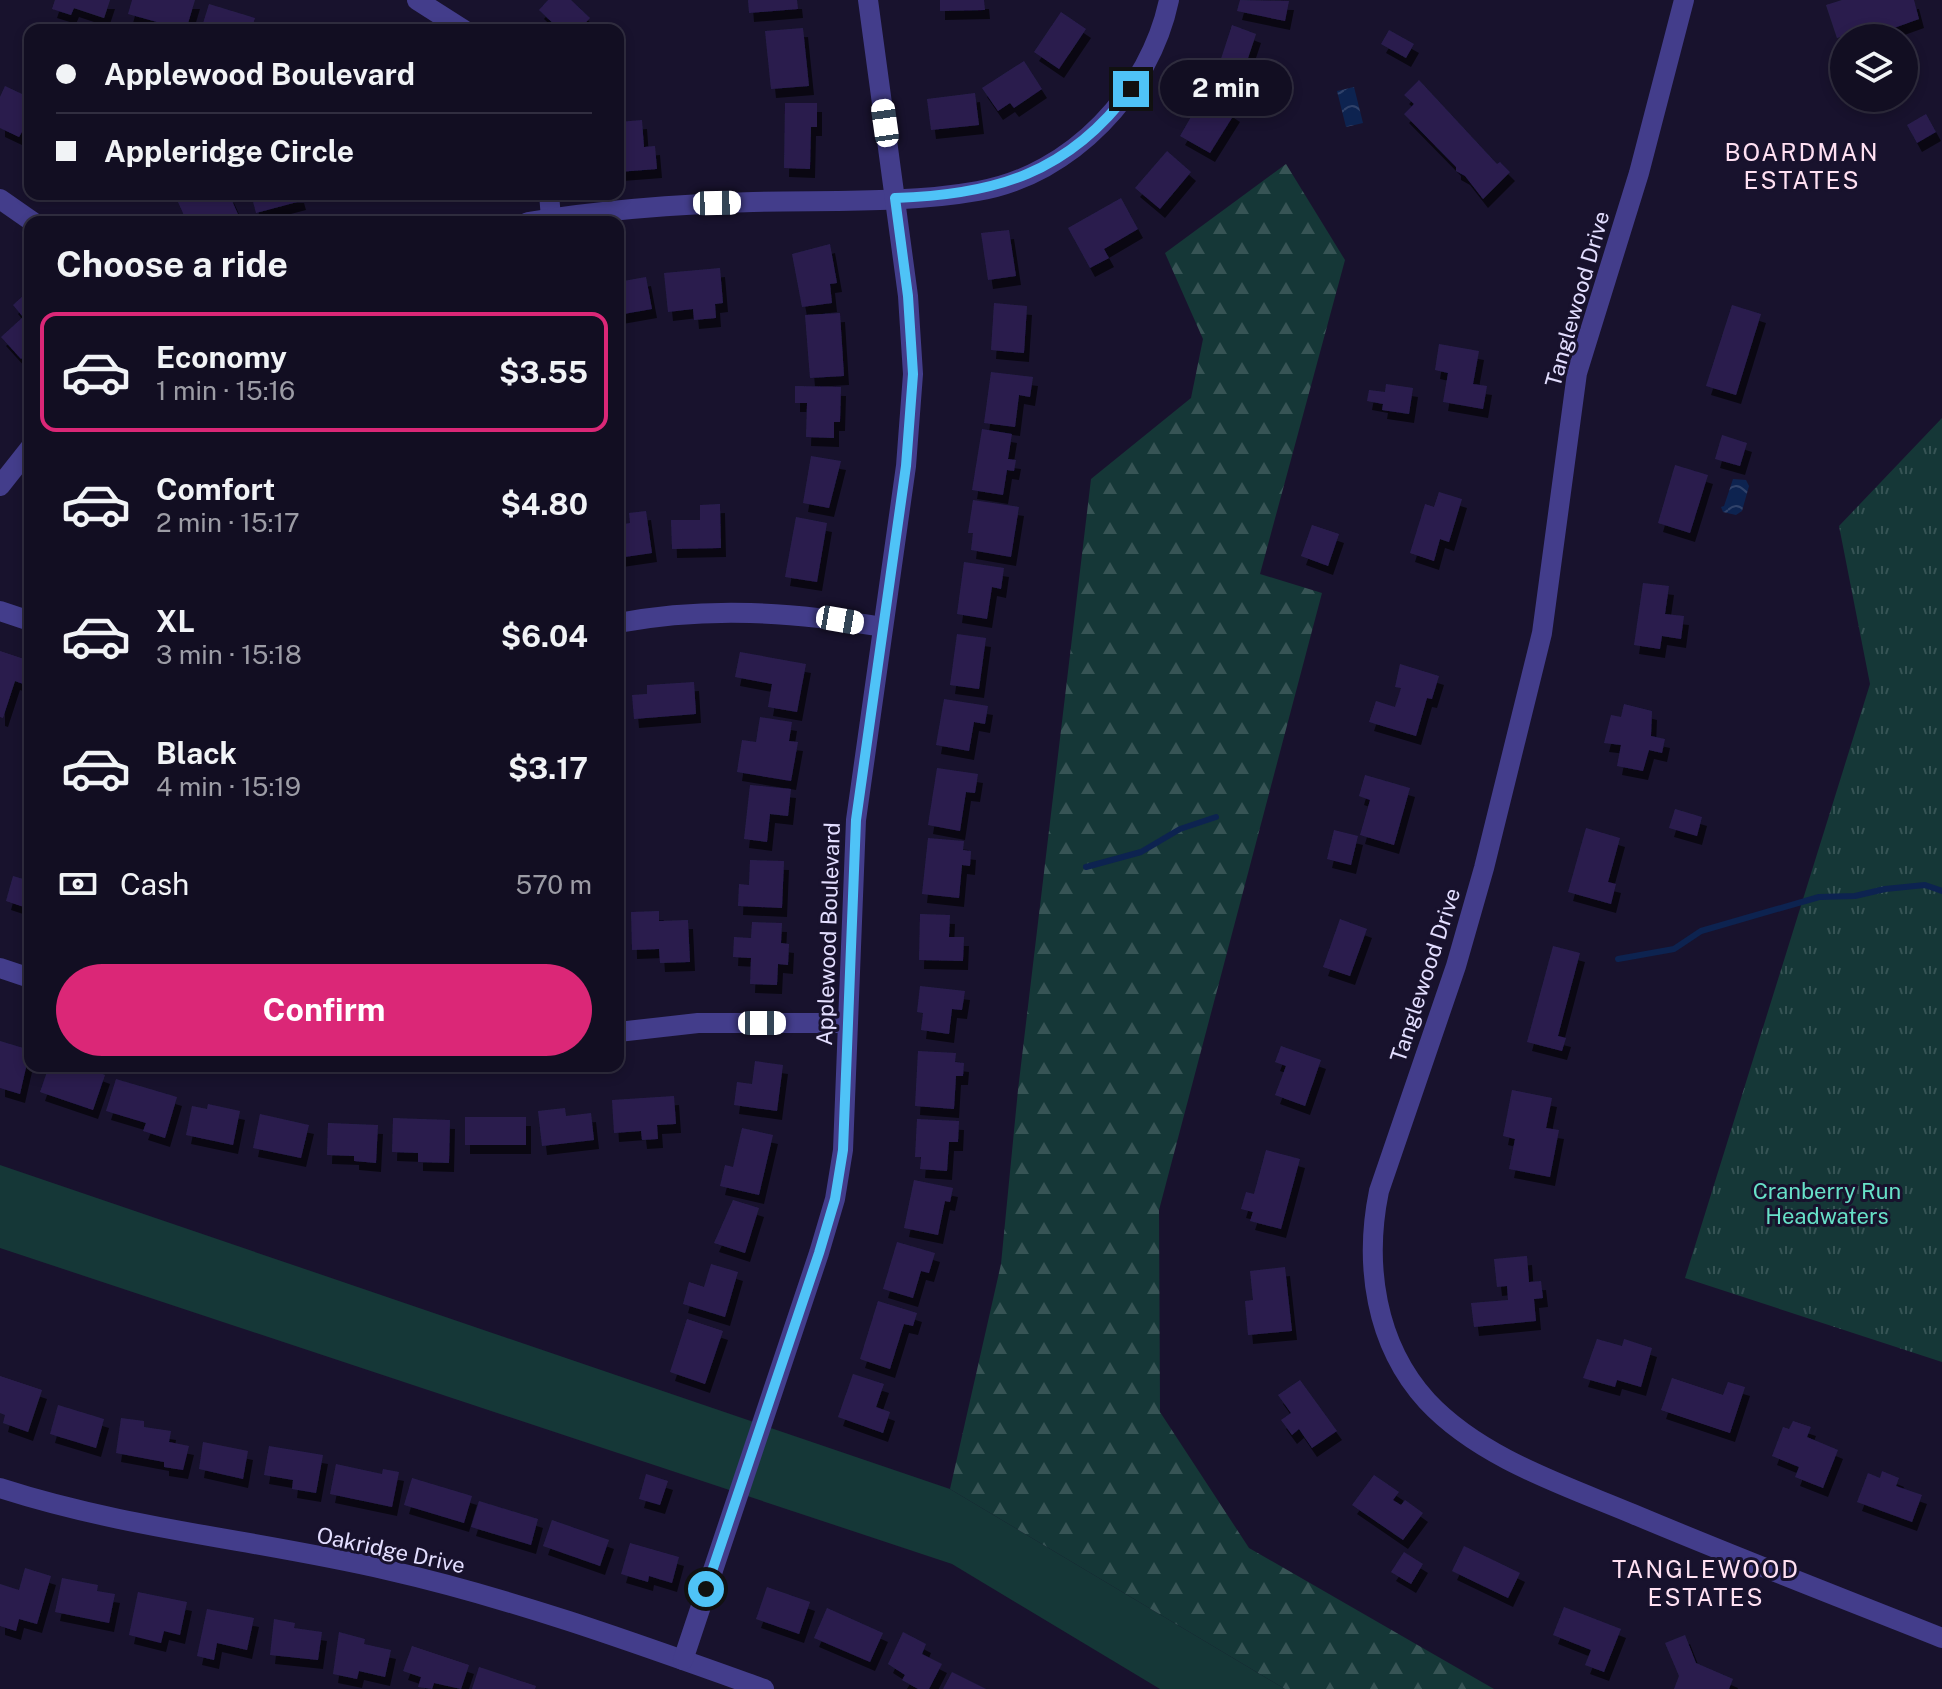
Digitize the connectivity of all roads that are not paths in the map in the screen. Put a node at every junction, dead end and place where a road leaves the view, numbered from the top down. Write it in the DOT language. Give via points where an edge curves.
graph roads {
  1 [pos="417,0"];
  2 [pos="868,0"];
  3 [pos="1169,0"];
  4 [pos="1684,0"];
  5 [pos="455,24"];
  6 [pos="895,198"];
  7 [pos="0,199"];
  8 [pos="24,216"];
  9 [pos="570,216"];
  10 [pos="24,456"];
  11 [pos="0,486"];
  12 [pos="0,611"];
  13 [pos="24,619"];
  14 [pos="624,622"];
  15 [pos="883,627"];
  16 [pos="0,968"];
  17 [pos="24,976"];
  18 [pos="847,1023"];
  19 [pos="624,1031"];
  20 [pos="0,1488"];
  21 [pos="1942,1638"];
  22 [pos="683,1660"];
  23 [pos="764,1689"];
  1 -- 5 [label="street"];
  2 -- 6 [label="street, Applewood Boulevard"];
  3 -- 6 [label="street" via="1146,68 1084,140 1033,172 981,191"];
  4 -- 21 [label="street, Tanglewood Drive" via="1639,173 1577,373 1542,633 1475,900 1379,1191 1371,1243 1373,1279 1385,1329 1418,1390 1472,1438 1554,1481"];
  6 -- 9 [label="street" via="686,204"];
  6 -- 15 [label="street, Applewood Boulevard" via="913,374"];
  7 -- 8 [label="street"];
  10 -- 11 [label="street"];
  12 -- 13 [label="street"];
  14 -- 15 [label="street" via="728,611"];
  15 -- 18 [label="street, Applewood Boulevard" via="856,820"];
  16 -- 17 [label="street"];
  18 -- 19 [label="street" via="698,1023"];
  18 -- 22 [label="street, Applewood Boulevard" via="843,1150 835,1199"];
  20 -- 22 [label="street, Oakridge Drive" via="130,1524 444,1584"];
  22 -- 23 [label="street, Oakridge Drive"];
}
